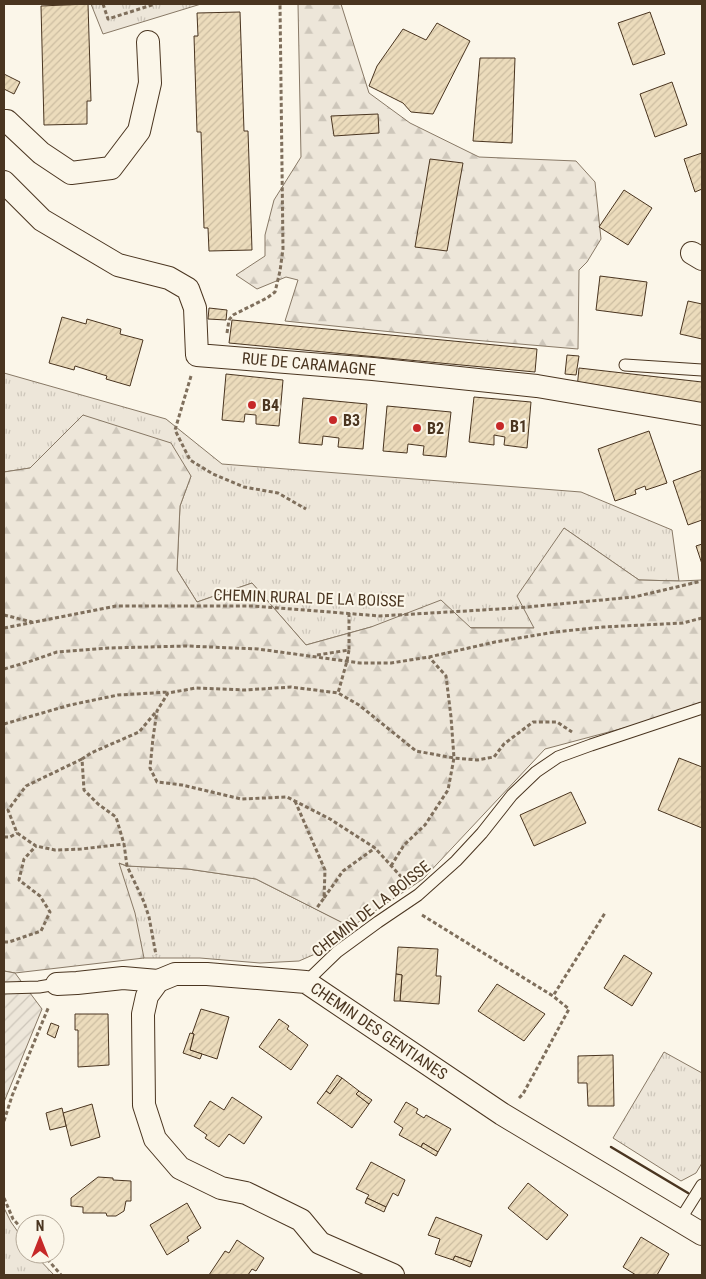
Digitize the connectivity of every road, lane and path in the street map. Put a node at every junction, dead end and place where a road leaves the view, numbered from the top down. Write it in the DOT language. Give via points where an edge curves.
graph roads {
  1 [pos="103,4"];
  2 [pos="155,4"];
  3 [pos="280,4"];
  4 [pos="148,42"];
  5 [pos="4,121"];
  6 [pos="7,190"];
  7 [pos="229,320"];
  8 [pos="196,355"];
  9 [pos="625,365"];
  10 [pos="702,370"];
  11 [pos="702,414"];
  12 [pos="306,509"];
  13 [pos="702,581"];
  14 [pos="349,614"];
  15 [pos="4,615"];
  16 [pos="702,618"];
  17 [pos="34,622"];
  18 [pos="4,628"];
  19 [pos="349,650"];
  20 [pos="313,656"];
  21 [pos="429,657"];
  22 [pos="347,661"];
  23 [pos="4,669"];
  24 [pos="176,691"];
  25 [pos="338,693"];
  26 [pos="702,708"];
  27 [pos="157,711"];
  28 [pos="4,724"];
  29 [pos="591,745"];
  30 [pos="454,758"];
  31 [pos="82,759"];
  32 [pos="295,801"];
  33 [pos="18,833"];
  34 [pos="4,837"];
  35 [pos="124,844"];
  36 [pos="36,846"];
  37 [pos="375,848"];
  38 [pos="392,866"];
  39 [pos="418,895"];
  40 [pos="324,898"];
  41 [pos="404,904"];
  42 [pos="316,909"];
  43 [pos="606,913"];
  44 [pos="4,942"];
  45 [pos="158,981"];
  46 [pos="306,982"];
  47 [pos="57,984"];
  48 [pos="4,988"];
  49 [pos="553,996"];
  50 [pos="502,1114"];
  51 [pos="4,1121"];
  52 [pos="702,1185"];
  53 [pos="4,1198"];
  54 [pos="680,1220"];
  55 [pos="15,1221"];
  56 [pos="702,1234"];
  57 [pos="53,1264"];
  58 [pos="62,1275"];
  59 [pos="393,1275"];
  1 -- 2 [label="path" via="108,19"];
  3 -- 7 [label="path" via="283,249 280,271 275,292"];
  4 -- 5 [label="street" via="150,83 139,132 111,168 72,173 41,153"];
  6 -- 8 [label="street" via="42,220 118,265 169,278 188,289 195,308"];
  8 -- 11 [label="street, RUE DE CARAMAGNE" via="537,386"];
  8 -- 12 [label="path" via="175,430 190,460 213,474 244,487 278,494"];
  9 -- 10 [label="lane"];
  13 -- 14 [label="path, CHEMIN RURAL DE LA BOISSE" via="634,597 380,616"];
  14 -- 17 [label="path, CHEMIN RURAL DE LA BOISSE" via="253,606 116,606"];
  14 -- 19 [label="path"];
  15 -- 17 [label="path"];
  16 -- 21 [label="path" via="683,623 555,632"];
  17 -- 18 [label="path, CHEMIN RURAL DE LA BOISSE"];
  19 -- 20 [label="path"];
  19 -- 22 [label="path"];
  20 -- 22 [label="path"];
  20 -- 23 [label="path" via="249,648 109,648 56,652"];
  21 -- 22 [label="path" via="391,663"];
  21 -- 30 [label="path" via="446,676"];
  22 -- 25 [label="path"];
  24 -- 25 [label="path" via="291,688"];
  24 -- 27 [label="path" via="168,692"];
  24 -- 28 [label="path" via="118,695"];
  25 -- 30 [label="path" via="359,705 416,752"];
  26 -- 29 [label="lane, CHEMIN DE LA BOISSE"];
  27 -- 31 [label="path" via="139,732"];
  27 -- 32 [label="path" via="150,768 157,782 242,799 287,797"];
  29 -- 30 [label="path" via="557,722 533,722 504,744 494,757 477,760"];
  29 -- 39 [label="lane, CHEMIN DE LA BOISSE" via="558,757 536,772 512,794 456,861"];
  30 -- 38 [label="path" via="448,790 425,825 404,845"];
  31 -- 33 [label="path" via="26,786 8,810"];
  31 -- 35 [label="path" via="84,790 116,817"];
  32 -- 37 [label="path"];
  32 -- 40 [label="path" via="325,870"];
  33 -- 34 [label="path"];
  33 -- 36 [label="path"];
  35 -- 36 [label="path" via="55,850"];
  35 -- 45 [label="path" via="127,866 149,917"];
  36 -- 44 [label="path" via="24,859 19,880 40,896 50,912 41,931"];
  37 -- 38 [label="path"];
  37 -- 40 [label="path" via="343,872"];
  38 -- 39 [label="path"];
  39 -- 41 [label="lane, CHEMIN DE LA BOISSE"];
  40 -- 42 [label="path"];
  41 -- 46 [label="lane, CHEMIN DE LA BOISSE" via="337,952"];
  41 -- 49 [label="path"];
  43 -- 49 [label="path"];
  45 -- 46 [label="street, CHEMIN DES GENTIANES" via="174,974 207,974"];
  45 -- 47 [label="street" via="123,978"];
  45 -- 59 [label="street" via="147,996 143,1014 144,1105 155,1139 180,1168 221,1188 246,1192 301,1220 320,1243"];
  46 -- 50 [label="street, CHEMIN DES GENTIANES"];
  47 -- 48 [label="lane"];
  47 -- 51 [label="path"];
  49 -- 50 [label="path" via="568,1009 523,1094"];
  50 -- 54 [label="street, CHEMIN DES GENTIANES"];
  52 -- 54 [label="lane"];
  53 -- 55 [label="path"];
  54 -- 56 [label="street, CHEMIN DES GENTIANES"];
  57 -- 58 [label="path"];
}
